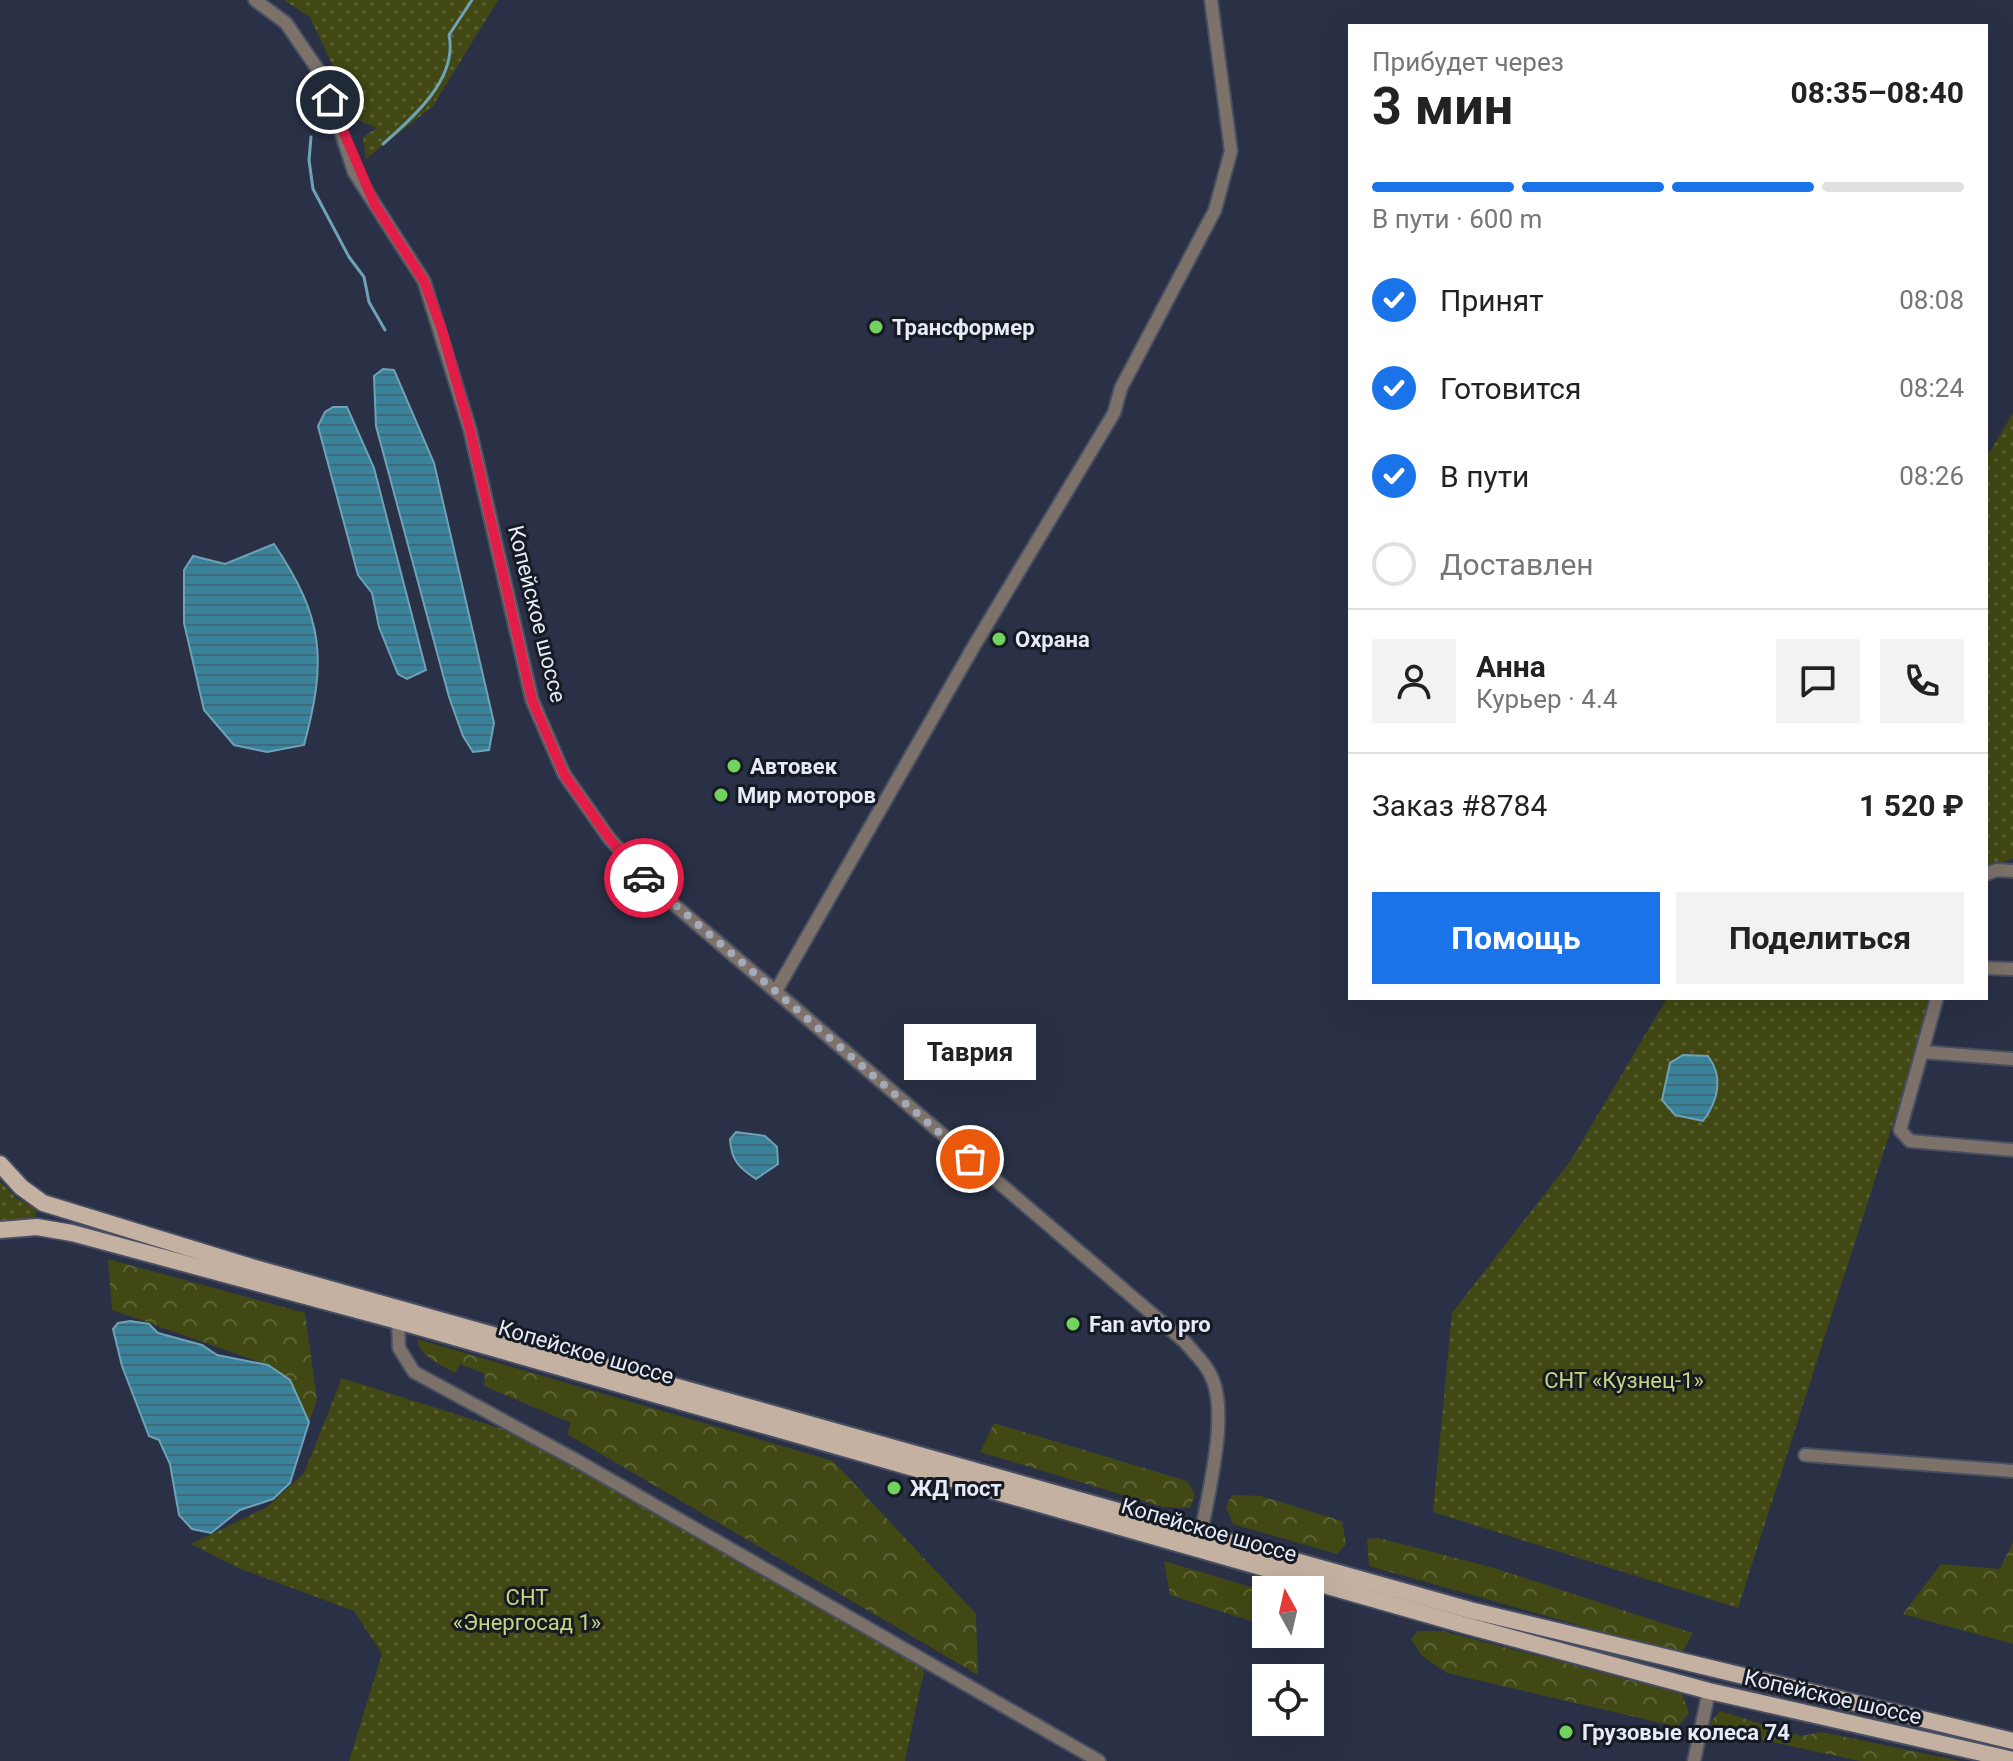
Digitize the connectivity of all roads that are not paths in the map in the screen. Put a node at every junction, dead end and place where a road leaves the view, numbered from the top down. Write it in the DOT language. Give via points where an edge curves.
graph roads {
  1 [pos="255,0"];
  2 [pos="1211,0"];
  3 [pos="2013,871"];
  4 [pos="1992,872"];
  5 [pos="1988,968"];
  6 [pos="2013,969"];
  7 [pos="776,991"];
  8 [pos="1936,1000"];
  9 [pos="1922,1052"];
  10 [pos="2013,1059"];
  11 [pos="2013,1150"];
  12 [pos="0,1164"];
  13 [pos="0,1230"];
  14 [pos="398,1321"];
  15 [pos="1805,1455"];
  16 [pos="2013,1471"];
  17 [pos="1199,1542"];
  18 [pos="1717,1672"];
  19 [pos="1709,1691"];
  20 [pos="2013,1741"];
  21 [pos="2013,1760"];
  22 [pos="1099,1761"];
  23 [pos="1694,1761"];
  1 -- 7 [label="street, Копейское шоссе" via="286,23 305,47 323,77 354,172 424,281 470,430 532,700 564,774 650,884"];
  2 -- 7 [label="street" via="1231,151 1215,210 1121,388 1114,413"];
  3 -- 4 [label="street"];
  5 -- 6 [label="street"];
  7 -- 17 [label="street, Копейское шоссе" via="1185,1342 1210,1374 1217,1404 1215,1449"];
  8 -- 9 [label="street"];
  9 -- 10 [label="street"];
  9 -- 11 [label="street" via="1900,1130 1910,1141"];
  12 -- 17 [label="main road, Копейское шоссе" via="31,1197 68,1211"];
  13 -- 14 [label="main road, Копейское шоссе" via="37,1227 72,1233"];
  14 -- 17 [label="main road, Копейское шоссе"];
  14 -- 22 [label="street" via="399,1348 414,1372"];
  15 -- 16 [label="street"];
  17 -- 18 [label="main road, Копейское шоссе"];
  17 -- 19 [label="main road, Копейское шоссе"];
  18 -- 19 [label="main road"];
  18 -- 20 [label="main road, Копейское шоссе"];
  19 -- 21 [label="main road, Копейское шоссе"];
  19 -- 23 [label="street"];
}
